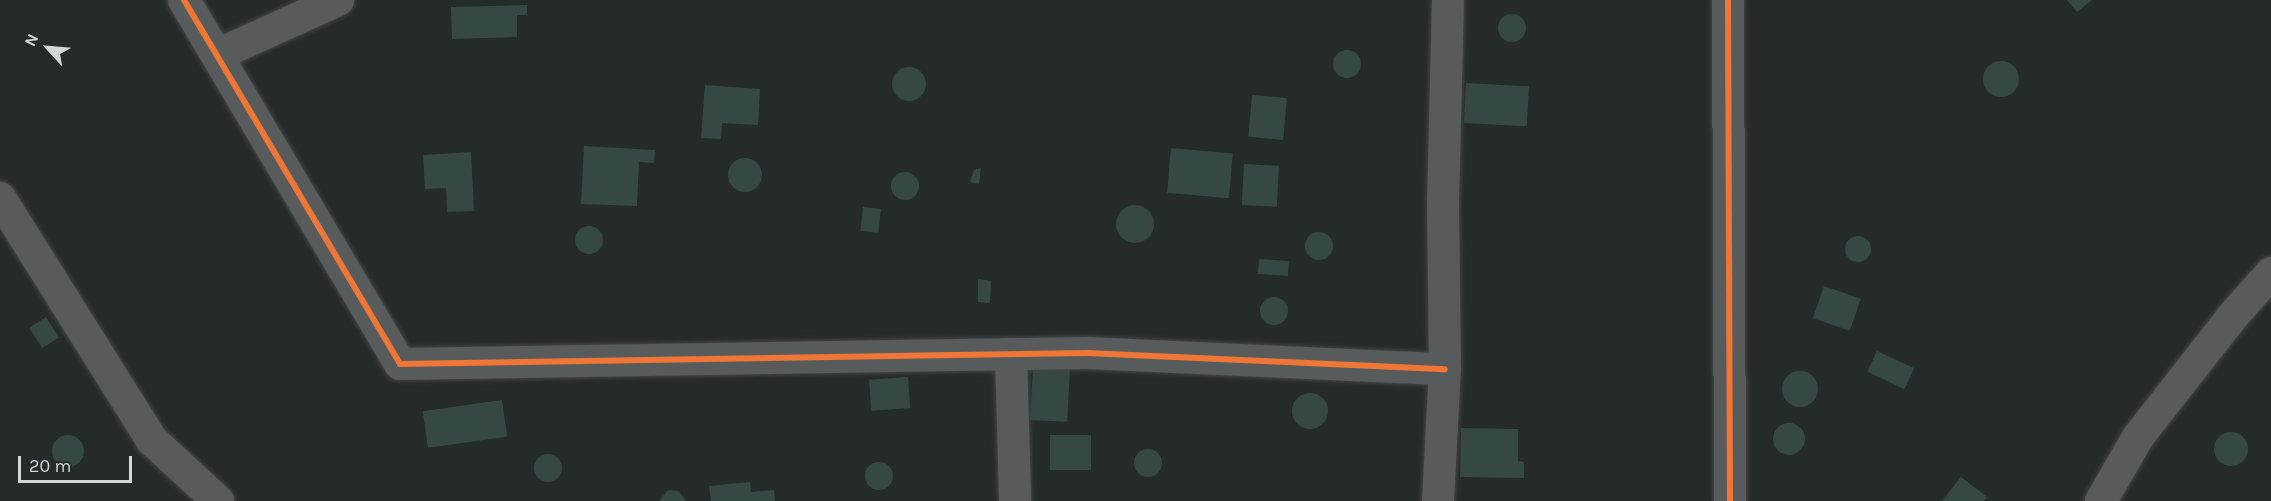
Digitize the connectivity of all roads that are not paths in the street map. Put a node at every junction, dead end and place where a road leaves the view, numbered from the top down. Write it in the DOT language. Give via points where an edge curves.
graph roads {
  1 [pos="184,0"];
  2 [pos="338,0"];
  3 [pos="1448,0"];
  4 [pos="1728,0"];
  5 [pos="217,55"];
  6 [pos="0,198"];
  7 [pos="2271,273"];
  8 [pos="1011,354"];
  9 [pos="1445,369"];
  10 [pos="218,501"];
  11 [pos="1016,501"];
  12 [pos="1438,501"];
  13 [pos="1730,501"];
  14 [pos="2101,501"];
  1 -- 5 [label="street"];
  2 -- 5 [label="street"];
  3 -- 9 [label="street" via="1443,204"];
  4 -- 13 [label="street"];
  5 -- 8 [label="street" via="400,364"];
  6 -- 10 [label="street" via="152,440"];
  7 -- 14 [label="street" via="2232,316 2138,437"];
  8 -- 9 [label="street" via="1087,353"];
  8 -- 11 [label="street"];
  9 -- 12 [label="street"];
}
